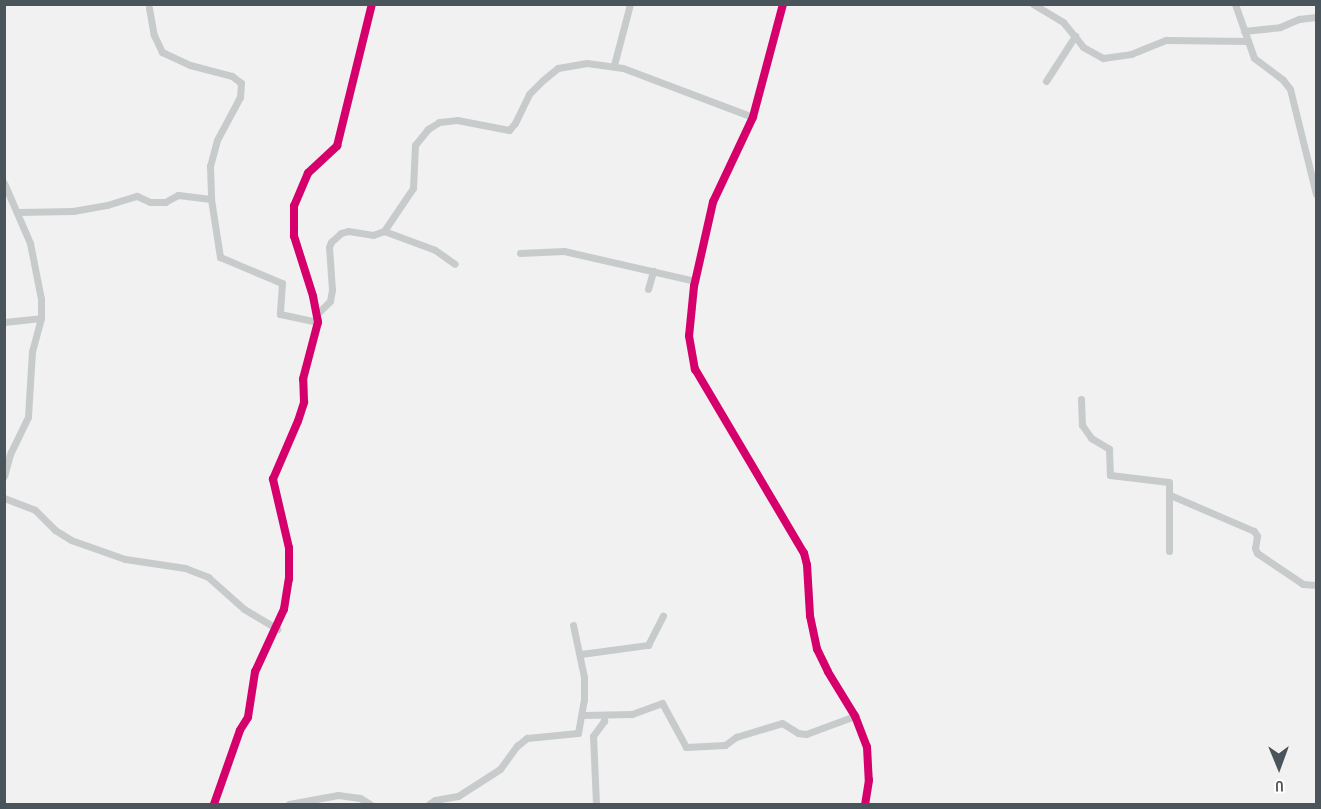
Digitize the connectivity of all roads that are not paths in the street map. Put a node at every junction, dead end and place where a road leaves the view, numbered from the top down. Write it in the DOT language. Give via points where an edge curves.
graph roads {
  1 [pos="372,4"];
  2 [pos="630,4"];
  3 [pos="783,4"];
  4 [pos="1033,4"];
  5 [pos="1235,4"];
  6 [pos="149,8"];
  7 [pos="1317,17"];
  8 [pos="1244,31"];
  9 [pos="1075,36"];
  10 [pos="1248,41"];
  11 [pos="614,65"];
  12 [pos="1046,81"];
  13 [pos="753,117"];
  14 [pos="4,183"];
  15 [pos="1317,194"];
  16 [pos="211,199"];
  17 [pos="18,212"];
  18 [pos="384,231"];
  19 [pos="520,253"];
  20 [pos="455,264"];
  21 [pos="653,271"];
  22 [pos="696,281"];
  23 [pos="648,289"];
  24 [pos="318,313"];
  25 [pos="41,318"];
  26 [pos="4,322"];
  27 [pos="318,322"];
  28 [pos="1081,399"];
  29 [pos="4,476"];
  30 [pos="1170,495"];
  31 [pos="4,498"];
  32 [pos="1169,551"];
  33 [pos="1317,585"];
  34 [pos="663,616"];
  35 [pos="573,625"];
  36 [pos="277,629"];
  37 [pos="581,654"];
  38 [pos="582,715"];
  39 [pos="604,715"];
  40 [pos="855,716"];
  41 [pos="214,804"];
  42 [pos="289,804"];
  43 [pos="370,804"];
  44 [pos="429,804"];
  45 [pos="596,804"];
  46 [pos="866,804"];
  1 -- 24 [label="street" via="337,146 308,173 294,206 294,236"];
  2 -- 11 [label="street"];
  3 -- 13 [label="street"];
  4 -- 9 [label="street" via="1059,19"];
  5 -- 8 [label="street"];
  6 -- 16 [label="street" via="162,52 190,65 235,77 241,83 240,97 231,108 214,149"];
  7 -- 8 [label="street"];
  8 -- 10 [label="street"];
  9 -- 10 [label="street" via="1092,54 1111,58 1131,54 1158,41"];
  9 -- 12 [label="street"];
  10 -- 15 [label="street" via="1254,58 1290,89"];
  11 -- 13 [label="street"];
  11 -- 18 [label="street" via="587,63 558,68 529,94 509,130 457,120 434,125 415,145 413,188"];
  13 -- 22 [label="street" via="713,202"];
  14 -- 17 [label="street"];
  16 -- 17 [label="street" via="178,195 165,202 150,202 137,196 73,211"];
  16 -- 27 [label="street" via="220,258 282,283 280,314"];
  17 -- 25 [label="street" via="34,258"];
  18 -- 20 [label="street" via="435,250"];
  18 -- 24 [label="street" via="373,235 348,231 331,242 330,301"];
  19 -- 21 [label="street" via="564,251"];
  21 -- 22 [label="street"];
  21 -- 23 [label="street"];
  22 -- 40 [label="street" via="688,328 695,369 804,553 817,648"];
  24 -- 27 [label="street"];
  25 -- 26 [label="street"];
  25 -- 29 [label="street" via="32,351 28,417"];
  27 -- 36 [label="street" via="305,371 304,402 273,479 290,567"];
  28 -- 30 [label="street" via="1082,425 1091,438 1109,449 1110,475 1166,479 1170,482"];
  30 -- 32 [label="street"];
  30 -- 33 [label="street" via="1254,531 1257,553 1303,584"];
  31 -- 36 [label="street" via="34,510 71,540 125,559 185,568 208,577 244,609"];
  34 -- 37 [label="street" via="648,645"];
  35 -- 37 [label="street"];
  36 -- 41 [label="street" via="255,672 249,717 240,730"];
  37 -- 38 [label="street"];
  38 -- 39 [label="street"];
  38 -- 44 [label="street" via="578,733 527,738 500,769 458,796"];
  39 -- 40 [label="street" via="632,714 662,702 686,747 724,745 736,737 785,723 798,734 806,734"];
  39 -- 45 [label="street" via="604,722 593,736"];
  40 -- 46 [label="street" via="867,747"];
  42 -- 43 [label="street" via="338,795 360,798"];
}
